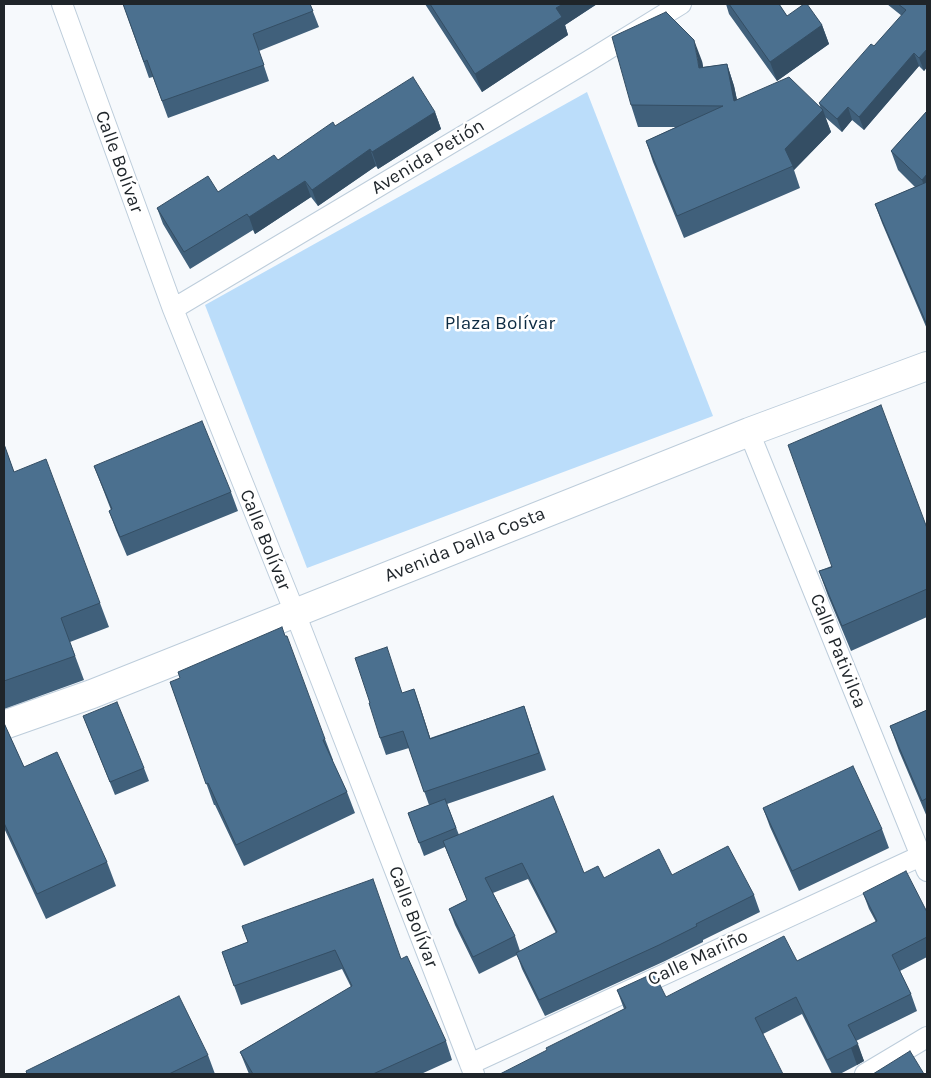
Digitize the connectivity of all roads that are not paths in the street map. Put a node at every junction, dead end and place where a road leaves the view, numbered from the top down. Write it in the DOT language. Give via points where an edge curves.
graph roads {
  1 [pos="62,4"];
  2 [pos="682,4"];
  3 [pos="173,309"];
  4 [pos="927,366"];
  5 [pos="749,432"];
  6 [pos="295,613"];
  7 [pos="4,725"];
  8 [pos="925,860"];
  9 [pos="927,1037"];
  10 [pos="472,1069"];
  11 [pos="865,1074"];
  1 -- 3 [label="street, Calle Bolívar"];
  2 -- 3 [label="street, Avenida Petión"];
  3 -- 6 [label="street, Calle Bolívar"];
  4 -- 5 [label="main road, Avenida Dalla Costa"];
  5 -- 6 [label="main road, Avenida Dalla Costa"];
  5 -- 8 [label="street, Calle Pativilca"];
  6 -- 7 [label="main road, Avenida Dalla Costa" via="92,694"];
  6 -- 10 [label="street, Calle Bolívar"];
  8 -- 10 [label="street, Calle Mariño"];
  9 -- 11 [label="street"];
}
